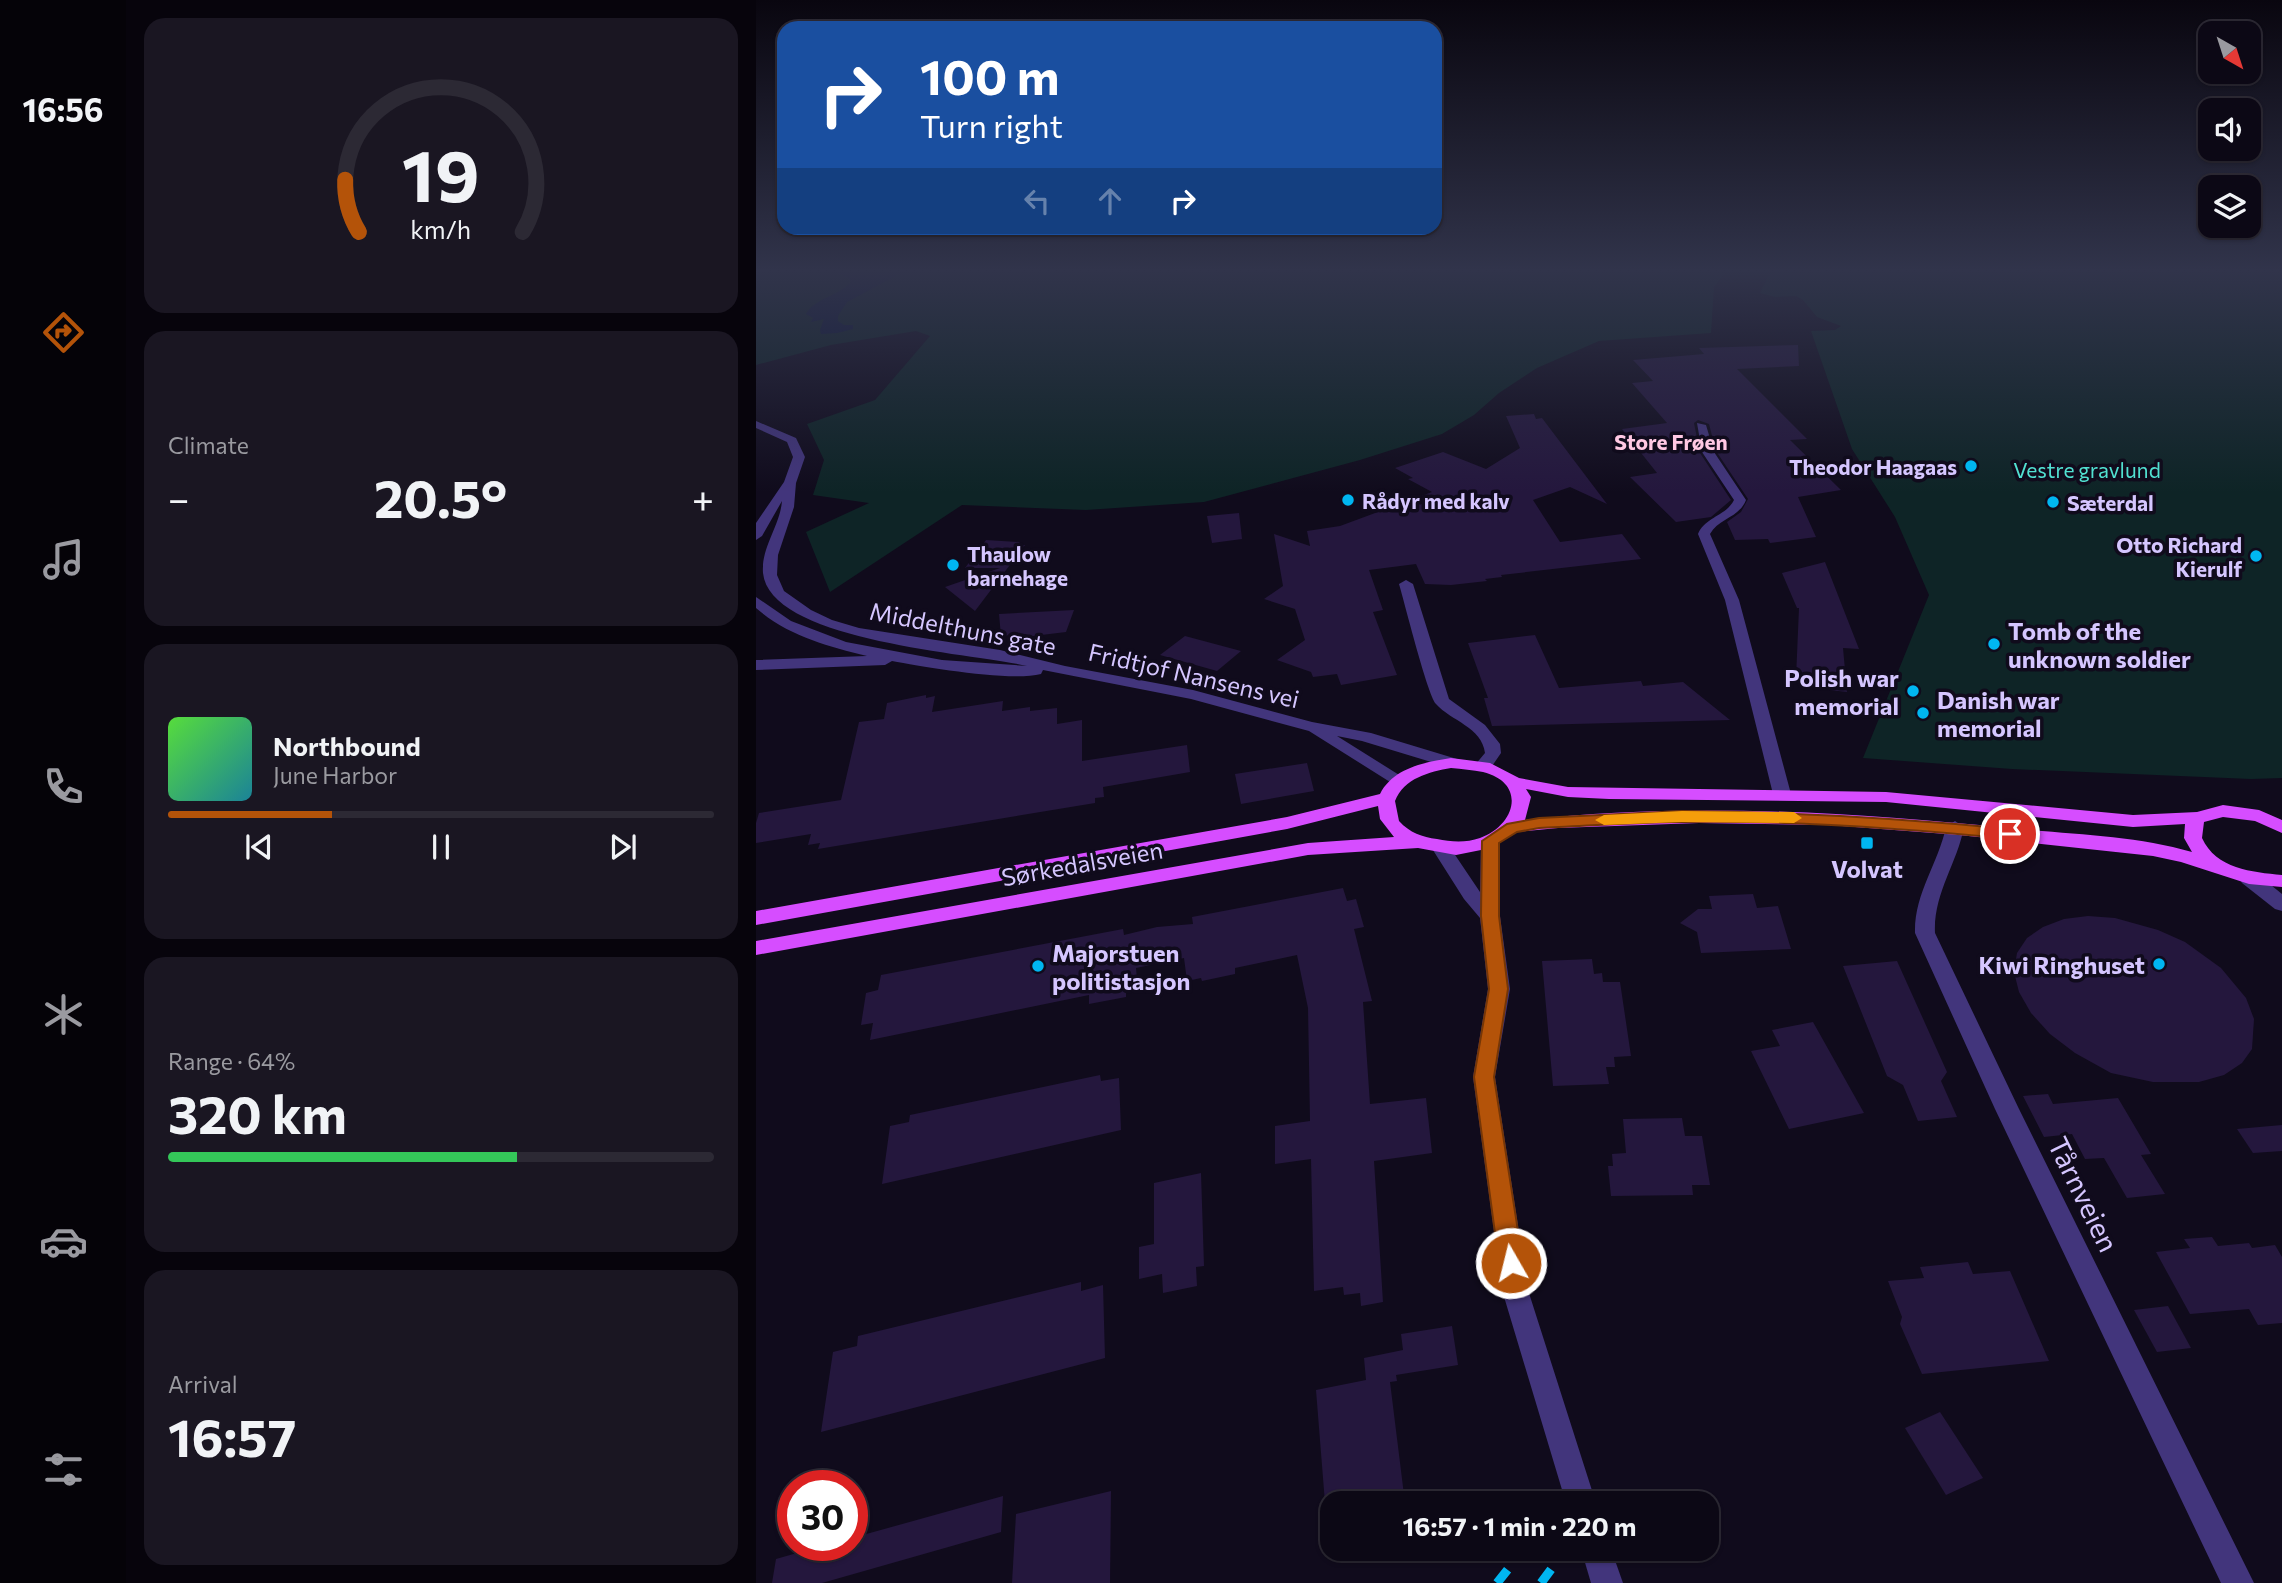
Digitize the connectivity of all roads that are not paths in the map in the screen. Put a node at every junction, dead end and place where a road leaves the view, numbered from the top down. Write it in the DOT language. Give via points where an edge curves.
graph roads {
  1 [pos="756,425"];
  2 [pos="1700,425"];
  3 [pos="790,483"];
  4 [pos="756,536"];
  5 [pos="1406,584"];
  6 [pos="756,601"];
  7 [pos="907,658"];
  8 [pos="756,665"];
  9 [pos="1065,671"];
  10 [pos="1311,727"];
  11 [pos="1451,762"];
  12 [pos="1484,765"];
  13 [pos="1515,782"];
  14 [pos="1393,790"];
  15 [pos="1782,793"];
  16 [pos="2197,818"];
  17 [pos="2280,825"];
  18 [pos="1512,827"];
  19 [pos="1955,827"];
  20 [pos="1490,841"];
  21 [pos="1418,842"];
  22 [pos="1440,847"];
  23 [pos="2220,866"];
  24 [pos="2249,878"];
  25 [pos="2282,881"];
  26 [pos="2282,904"];
  27 [pos="1490,916"];
  28 [pos="756,918"];
  29 [pos="756,948"];
  30 [pos="1577,1491"];
  31 [pos="1600,1561"];
  32 [pos="1607,1583"];
  33 [pos="2238,1583"];
  1 -- 3 [label="street, Middelthuns gate" via="792,440 797,448 798,467"];
  2 -- 15 [label="street" via="1707,452 1740,500 1734,511 1709,525 1704,534 1732,600"];
  3 -- 4 [label="street, Middelthuns gate"];
  3 -- 9 [label="street, Middelthuns gate" via="770,575 778,593 806,613 857,632 1000,655"];
  5 -- 12 [label="street" via="1442,701 1479,728 1492,744 1493,754"];
  6 -- 7 [label="street, Middelthuns gate" via="775,618 806,633"];
  7 -- 8 [label="street"];
  7 -- 9 [label="street, Middelthuns gate" via="986,670"];
  9 -- 10 [label="street, Fridtjof Nansens vei" via="1193,695"];
  10 -- 11 [label="street, Fridtjof Nansens vei" via="1365,736"];
  10 -- 14 [label="street, Fridtjof Nansens vei"];
  11 -- 12 [label="main road"];
  11 -- 14 [label="main road" via="1422,769"];
  12 -- 13 [label="main road"];
  13 -- 15 [label="main road" via="1609,794"];
  13 -- 18 [label="main road" via="1523,797 1522,812"];
  14 -- 21 [label="main road" via="1387,811 1392,823"];
  14 -- 28 [label="main road, Sørkedalsveien" via="1273,826"];
  15 -- 16 [label="main road" via="1960,802 2133,821"];
  16 -- 17 [label="main road" via="2223,811 2250,814"];
  16 -- 23 [label="main road" via="2191,828 2193,840"];
  18 -- 19 [label="main road" via="1682,817"];
  18 -- 20 [label="main road"];
  19 -- 23 [label="main road" via="2153,850"];
  19 -- 33 [label="street, Tårnveien" via="1950,850 1925,902 1924,933"];
  20 -- 22 [label="main road"];
  20 -- 27 [label="street"];
  21 -- 22 [label="main road"];
  21 -- 29 [label="main road, Sørkedalsveien" via="1308,849"];
  22 -- 27 [label="street"];
  23 -- 24 [label="main road"];
  24 -- 25 [label="main road"];
  24 -- 26 [label="street"];
  27 -- 30 [label="street" via="1499,989 1484,1077 1515,1290"];
  31 -- 32 [label="street"];
}
